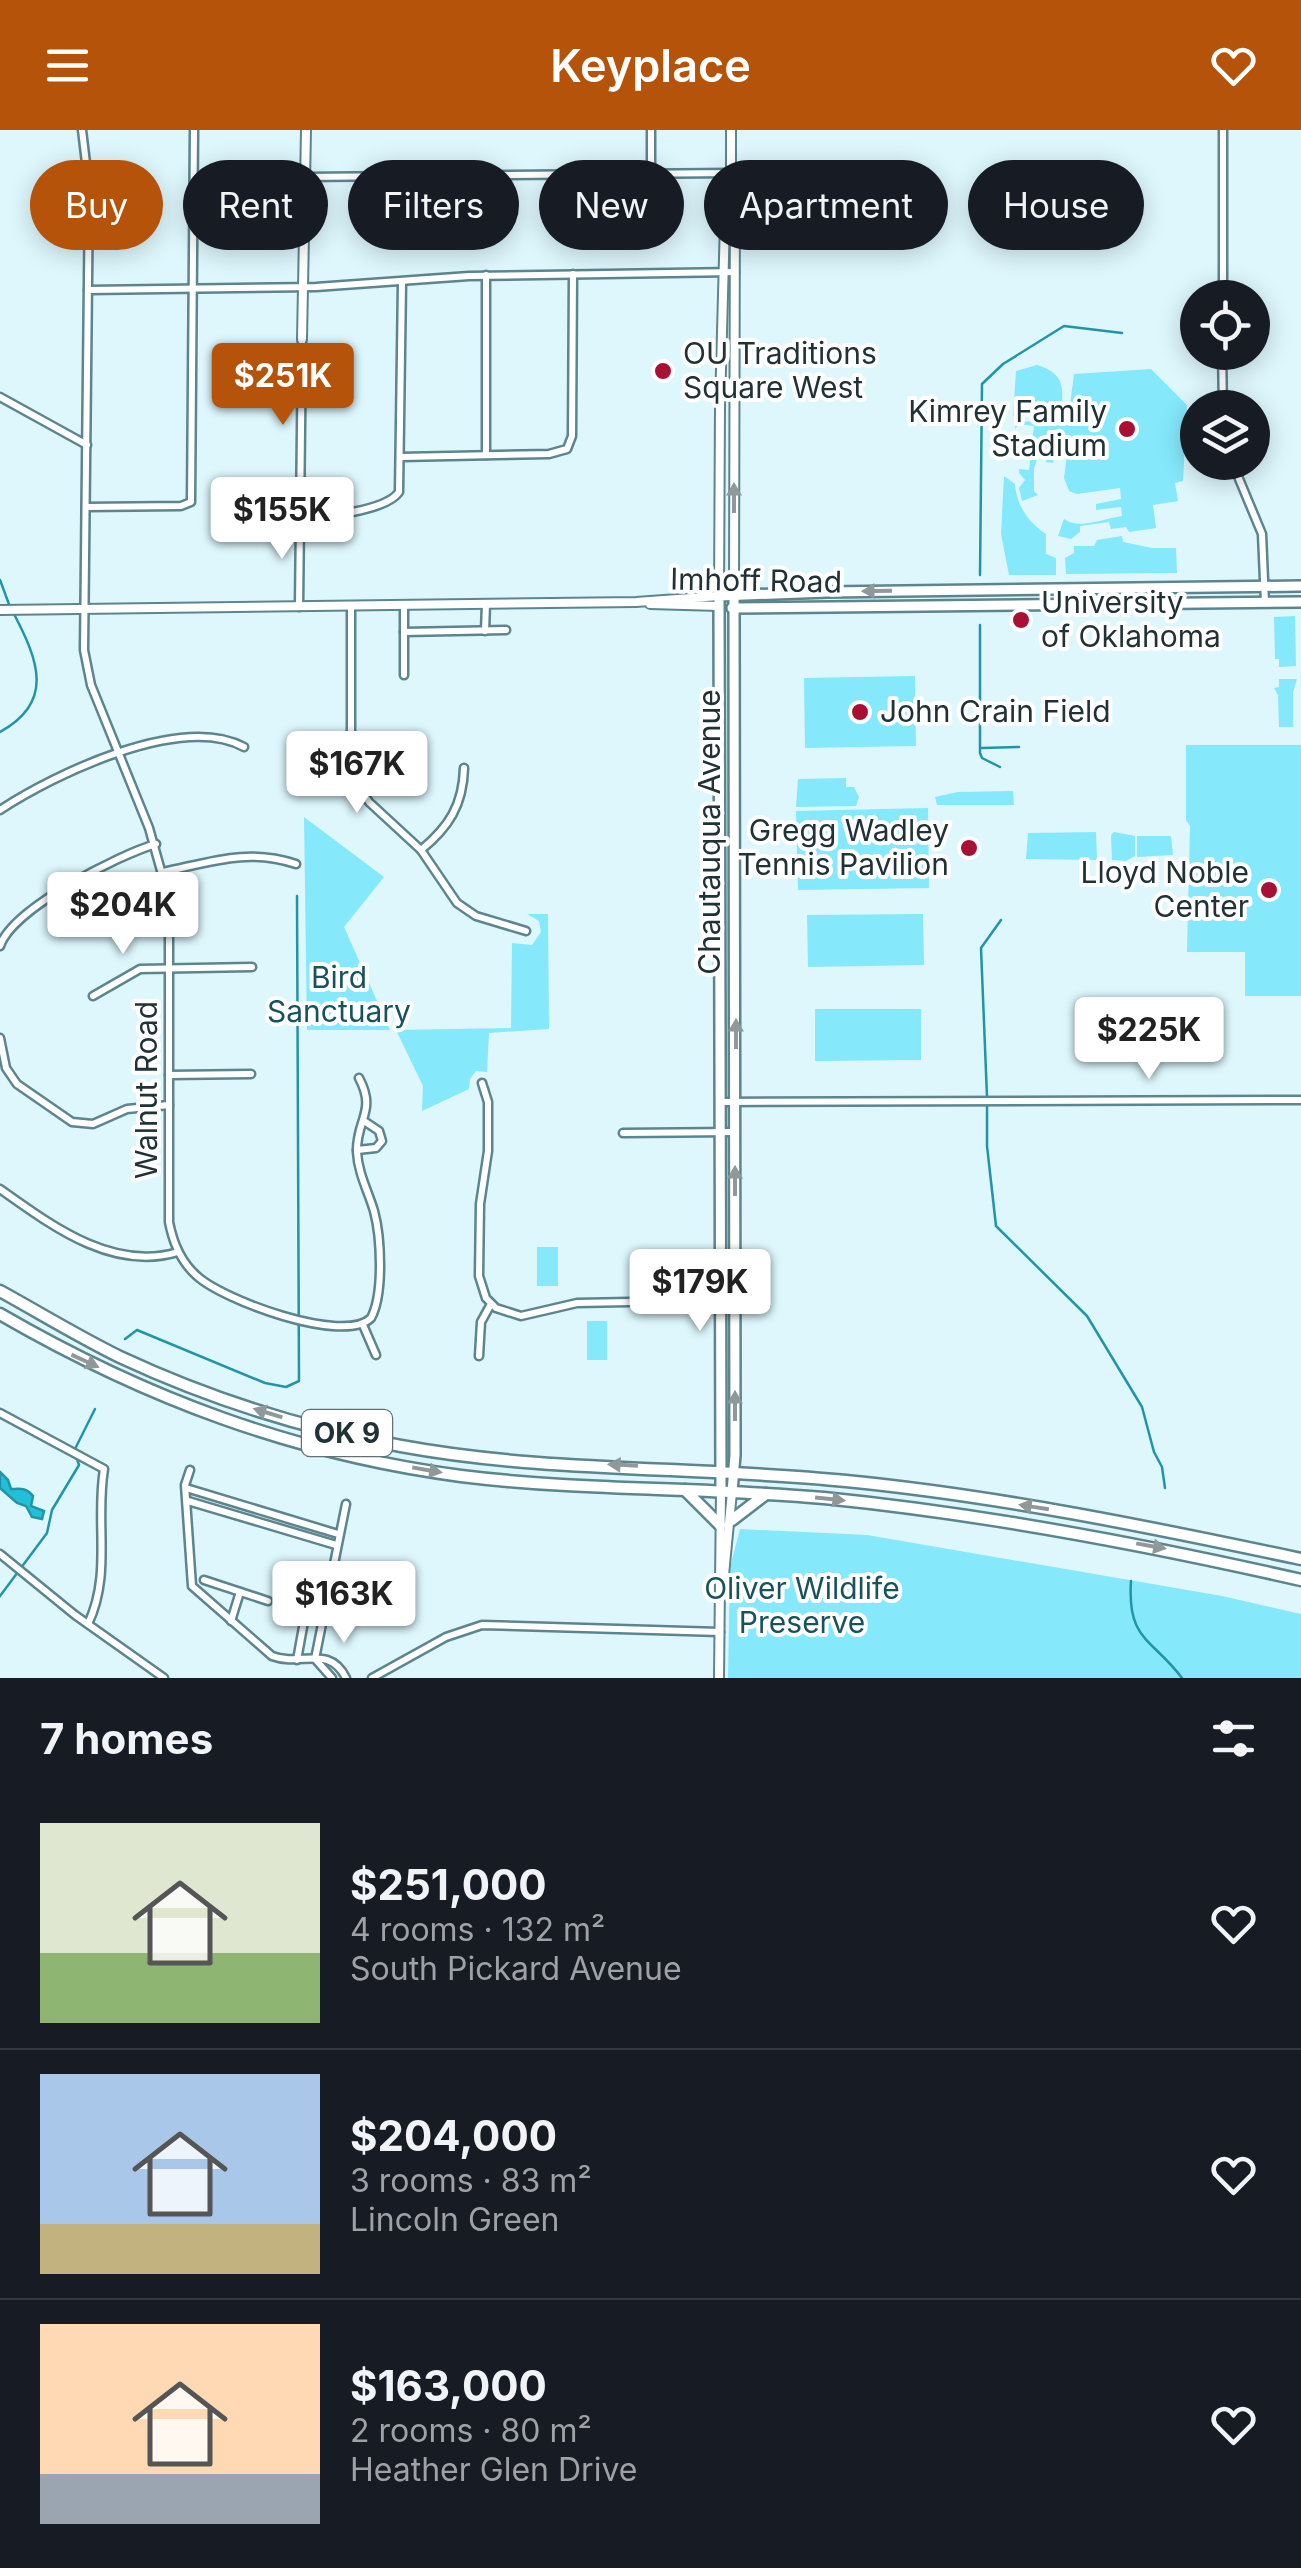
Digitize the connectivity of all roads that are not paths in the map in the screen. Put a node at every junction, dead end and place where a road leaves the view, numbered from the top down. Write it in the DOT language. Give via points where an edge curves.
graph roads {
  1 [pos="82,130"];
  2 [pos="194,130"];
  3 [pos="306,130"];
  4 [pos="651,130"];
  5 [pos="730,130"];
  6 [pos="1223,130"];
  7 [pos="305,160"];
  8 [pos="652,160"];
  9 [pos="730,160"];
  10 [pos="539,174"];
  11 [pos="328,176"];
  12 [pos="304,250"];
  13 [pos="729,250"];
  14 [pos="730,272"];
  15 [pos="573,274"];
  16 [pos="486,275"];
  17 [pos="1223,280"];
  18 [pos="402,282"];
  19 [pos="303,287"];
  20 [pos="194,289"];
  21 [pos="88,290"];
  22 [pos="302,339"];
  23 [pos="0,397"];
  24 [pos="86,445"];
  25 [pos="486,455"];
  26 [pos="401,457"];
  27 [pos="1240,480"];
  28 [pos="86,507"];
  29 [pos="301,518"];
  30 [pos="1265,586"];
  31 [pos="1301,586"];
  32 [pos="734,596"];
  33 [pos="719,601"];
  34 [pos="1301,602"];
  35 [pos="1265,603"];
  36 [pos="486,604"];
  37 [pos="404,605"];
  38 [pos="351,606"];
  39 [pos="299,607"];
  40 [pos="734,608"];
  41 [pos="0,610"];
  42 [pos="86,610"];
  43 [pos="506,630"];
  44 [pos="485,631"];
  45 [pos="404,632"];
  46 [pos="404,674"];
  47 [pos="244,746"];
  48 [pos="119,753"];
  49 [pos="464,768"];
  50 [pos="0,810"];
  51 [pos="156,844"];
  52 [pos="421,850"];
  53 [pos="296,864"];
  54 [pos="163,872"];
  55 [pos="526,930"];
  56 [pos="0,946"];
  57 [pos="169,968"];
  58 [pos="252,968"];
  59 [pos="93,996"];
  60 [pos="0,1038"];
  61 [pos="169,1074"];
  62 [pos="252,1074"];
  63 [pos="359,1078"];
  64 [pos="482,1084"];
  65 [pos="1301,1100"];
  66 [pos="720,1102"];
  67 [pos="735,1102"];
  68 [pos="169,1105"];
  69 [pos="364,1122"];
  70 [pos="720,1131"];
  71 [pos="735,1132"];
  72 [pos="623,1133"];
  73 [pos="358,1150"];
  74 [pos="0,1189"];
  75 [pos="178,1252"];
  76 [pos="0,1291"];
  77 [pos="719,1300"];
  78 [pos="735,1300"];
  79 [pos="491,1304"];
  80 [pos="0,1314"];
  81 [pos="362,1325"];
  82 [pos="376,1355"];
  83 [pos="479,1356"];
  84 [pos="0,1413"];
  85 [pos="190,1470"];
  86 [pos="720,1471"];
  87 [pos="734,1472"];
  88 [pos="186,1488"];
  89 [pos="684,1490"];
  90 [pos="727,1492"];
  91 [pos="767,1494"];
  92 [pos="188,1500"];
  93 [pos="346,1504"];
  94 [pos="726,1523"];
  95 [pos="338,1534"];
  96 [pos="336,1545"];
  97 [pos="0,1554"];
  98 [pos="1301,1559"];
  99 [pos="1301,1580"];
  100 [pos="240,1592"];
  101 [pos="202,1597"];
  102 [pos="268,1601"];
  103 [pos="323,1616"];
  104 [pos="231,1621"];
  105 [pos="88,1624"];
  106 [pos="720,1632"];
  107 [pos="315,1659"];
  108 [pos="297,1660"];
  109 [pos="164,1678"];
  110 [pos="332,1678"];
  111 [pos="346,1678"];
  112 [pos="372,1678"];
  113 [pos="720,1678"];
  1 -- 21 [label="street, Walnut Road"];
  2 -- 20 [label="street"];
  3 -- 7 [label="street"];
  4 -- 8 [label="street"];
  5 -- 9 [label="street, Chautauqua Avenue"];
  6 -- 17 [label="street"];
  10 -- 11 [label="street"];
  12 -- 19 [label="street"];
  13 -- 14 [label="street, Chautauqua Avenue"];
  14 -- 15 [label="street"];
  32 -- 14 [label="street, Chautauqua Avenue, one-way"];
  14 -- 33 [label="street, Chautauqua Avenue"];
  15 -- 16 [label="street"];
  15 -- 25 [label="street" via="567,450"];
  16 -- 18 [label="street"];
  16 -- 25 [label="street"];
  18 -- 19 [label="street"];
  18 -- 26 [label="street"];
  19 -- 20 [label="street"];
  19 -- 22 [label="street"];
  20 -- 21 [label="street"];
  20 -- 28 [label="street" via="191,502"];
  21 -- 24 [label="street, Walnut Road"];
  22 -- 29 [label="street"];
  23 -- 24 [label="street"];
  24 -- 28 [label="street, Walnut Road"];
  25 -- 26 [label="street"];
  26 -- 29 [label="street" via="400,488 390,502"];
  27 -- 30 [label="street" via="1262,534"];
  28 -- 42 [label="street, Walnut Road"];
  29 -- 39 [label="street"];
  30 -- 31 [label="main road, Imhoff Road"];
  30 -- 32 [label="main road, Imhoff Road, one-way"];
  30 -- 35 [label="street"];
  32 -- 33 [label="main road, Imhoff Road"];
  32 -- 40 [label="main road, Chautauqua Avenue"];
  33 -- 36 [label="street, Imhoff Road"];
  33 -- 40 [label="main road, Imhoff Road"];
  33 -- 66 [label="main road, Chautauqua Avenue"];
  34 -- 35 [label="main road, Imhoff Road"];
  35 -- 40 [label="main road, Imhoff Road"];
  36 -- 37 [label="street, Imhoff Road"];
  36 -- 44 [label="street"];
  37 -- 38 [label="street, Imhoff Road"];
  37 -- 45 [label="street"];
  38 -- 39 [label="street, Imhoff Road"];
  38 -- 52 [label="street" via="356,781"];
  39 -- 42 [label="street, Imhoff Road"];
  67 -- 40 [label="main road, Chautauqua Avenue, one-way"];
  41 -- 42 [label="street, Imhoff Road"];
  42 -- 48 [label="street, Walnut Road" via="86,664"];
  43 -- 44 [label="street"];
  44 -- 45 [label="street"];
  45 -- 46 [label="street"];
  47 -- 48 [label="street" via="228,738 174,738"];
  48 -- 50 [label="street"];
  48 -- 51 [label="street, Walnut Road"];
  49 -- 52 [label="street" via="455,814"];
  51 -- 54 [label="street, Walnut Road"];
  51 -- 56 [label="street" via="78,880 14,924"];
  52 -- 55 [label="street" via="456,903"];
  53 -- 54 [label="street" via="248,855"];
  54 -- 57 [label="street, Walnut Road"];
  57 -- 58 [label="street"];
  57 -- 59 [label="street" via="136,970"];
  57 -- 61 [label="street, Walnut Road"];
  60 -- 68 [label="street" via="17,1084 72,1122 90,1124 127,1109"];
  61 -- 62 [label="street"];
  61 -- 68 [label="street, Walnut Road"];
  63 -- 69 [label="street" via="368,1098"];
  64 -- 79 [label="street" via="488,1158 479,1276"];
  65 -- 67 [label="street"];
  66 -- 67 [label="street"];
  66 -- 70 [label="main road, Chautauqua Avenue"];
  67 -- 71 [label="main road, Chautauqua Avenue"];
  68 -- 75 [label="street, Walnut Road" via="169,1222"];
  69 -- 73 [label="street"];
  69 -- 73 [label="street" via="382,1141"];
  70 -- 71 [label="street"];
  70 -- 72 [label="street"];
  70 -- 77 [label="main road, Chautauqua Avenue"];
  78 -- 71 [label="main road, Chautauqua Avenue, one-way"];
  73 -- 81 [label="street" via="378,1244 377,1306"];
  74 -- 75 [label="street" via="64,1232 124,1255 148,1259"];
  75 -- 81 [label="street" via="211,1288 310,1323"];
  86 -- 76 [label="highway, OK 9, one-way" via="505,1460 400,1446 264,1413 120,1357"];
  77 -- 78 [label="street"];
  77 -- 79 [label="street" via="577,1303 521,1316"];
  77 -- 86 [label="main road, Chautauqua Avenue"];
  87 -- 78 [label="main road, Chautauqua Avenue, one-way"];
  79 -- 83 [label="street" via="480,1322"];
  80 -- 89 [label="highway, OK 9, one-way" via="186,1408 288,1441 462,1476"];
  81 -- 82 [label="street"];
  84 -- 105 [label="street" via="104,1469 101,1590"];
  85 -- 88 [label="street"];
  86 -- 87 [label="highway, OK 9"];
  86 -- 90 [label="main road, Chautauqua Avenue"];
  87 -- 90 [label="main road, Chautauqua Avenue"];
  98 -- 87 [label="highway, OK 9, one-way" via="1117,1520 926,1490"];
  88 -- 92 [label="street"];
  88 -- 95 [label="street"];
  89 -- 90 [label="highway, OK 9"];
  89 -- 94 [label="highway"];
  90 -- 91 [label="highway, OK 9"];
  90 -- 94 [label="street"];
  91 -- 94 [label="highway"];
  91 -- 99 [label="highway, OK 9, one-way" via="1159,1547"];
  92 -- 96 [label="street"];
  92 -- 101 [label="street" via="189,1576"];
  93 -- 95 [label="street"];
  94 -- 106 [label="street"];
  95 -- 96 [label="street"];
  96 -- 103 [label="street"];
  97 -- 105 [label="street"];
  100 -- 101 [label="street" via="208,1582"];
  100 -- 102 [label="street"];
  100 -- 104 [label="street"];
  101 -- 104 [label="street"];
  103 -- 107 [label="street"];
  103 -- 108 [label="street" via="305,1616"];
  104 -- 108 [label="street" via="272,1656"];
  105 -- 109 [label="street"];
  106 -- 112 [label="street" via="482,1626 446,1637"];
  106 -- 113 [label="street"];
  107 -- 108 [label="street"];
  107 -- 110 [label="street"];
  107 -- 111 [label="street" via="336,1662"];
}
